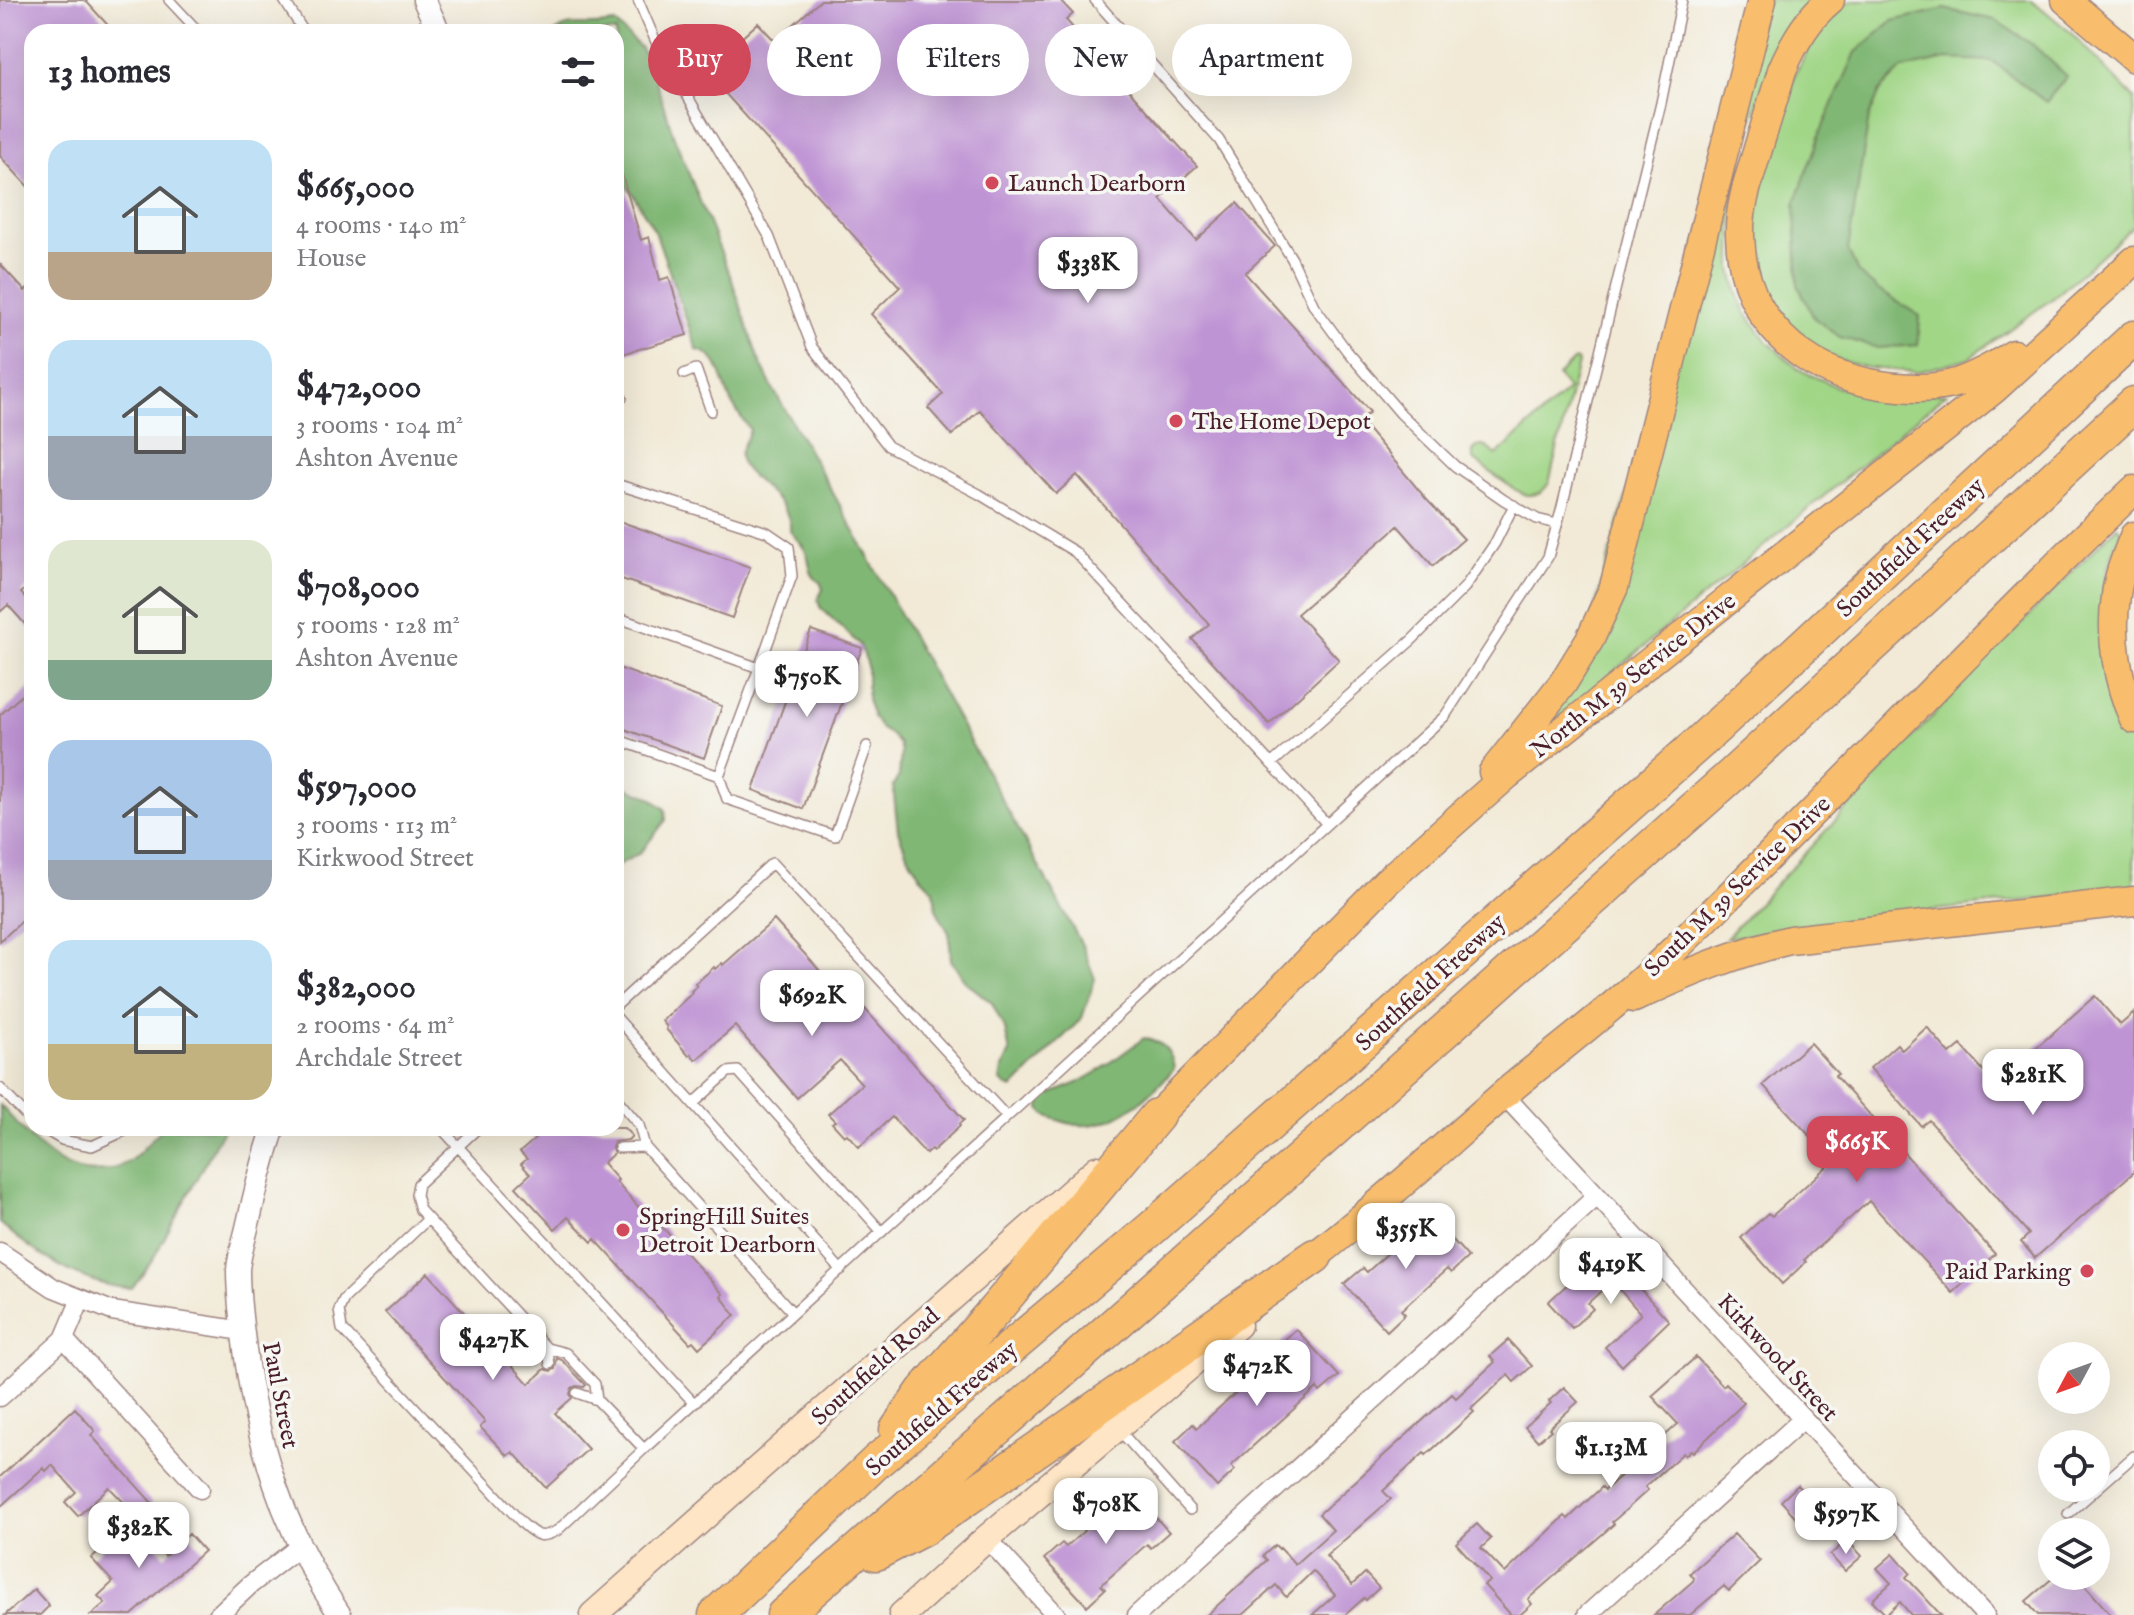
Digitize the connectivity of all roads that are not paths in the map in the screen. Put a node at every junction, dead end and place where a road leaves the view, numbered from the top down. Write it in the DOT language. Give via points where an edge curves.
graph roads {
  1 [pos="169,0"];
  2 [pos="284,0"];
  3 [pos="424,0"];
  4 [pos="638,0"];
  5 [pos="1095,0"];
  6 [pos="1682,0"];
  7 [pos="1762,0"];
  8 [pos="1830,0"];
  9 [pos="2066,0"];
  10 [pos="2091,0"];
  11 [pos="192,24"];
  12 [pos="299,24"];
  13 [pos="435,24"];
  14 [pos="2134,47"];
  15 [pos="2134,58"];
  16 [pos="2134,261"];
  17 [pos="2070,319"];
  18 [pos="2134,338"];
  19 [pos="684,374"];
  20 [pos="2134,404"];
  21 [pos="711,411"];
  22 [pos="624,487"];
  23 [pos="2134,490"];
  24 [pos="1514,505"];
  25 [pos="1557,524"];
  26 [pos="2134,536"];
  27 [pos="624,620"];
  28 [pos="759,668"];
  29 [pos="2134,719"];
  30 [pos="624,742"];
  31 [pos="867,746"];
  32 [pos="1271,764"];
  33 [pos="719,776"];
  34 [pos="1327,824"];
  35 [pos="1386,882"];
  36 [pos="2134,901"];
  37 [pos="624,999"];
  38 [pos="624,1026"];
  39 [pos="1586,1027"];
  40 [pos="0,1088"];
  41 [pos="1504,1095"];
  42 [pos="693,1104"];
  43 [pos="624,1107"];
  44 [pos="24,1114"];
  45 [pos="1157,1116"];
  46 [pos="1007,1117"];
  47 [pos="55,1136"];
  48 [pos="117,1136"];
  49 [pos="271,1136"];
  50 [pos="449,1136"];
  51 [pos="469,1136"];
  52 [pos="458,1146"];
  53 [pos="645,1147"];
  54 [pos="619,1148"];
  55 [pos="1597,1196"];
  56 [pos="428,1219"];
  57 [pos="882,1232"];
  58 [pos="0,1252"];
  59 [pos="1315,1256"];
  60 [pos="841,1270"];
  61 [pos="81,1299"];
  62 [pos="793,1313"];
  63 [pos="243,1331"];
  64 [pos="64,1339"];
  65 [pos="547,1348"];
  66 [pos="550,1364"];
  67 [pos="577,1393"];
  68 [pos="0,1397"];
  69 [pos="597,1400"];
  70 [pos="693,1402"];
  71 [pos="1803,1419"];
  72 [pos="1117,1428"];
  73 [pos="644,1449"];
  74 [pos="2134,1456"];
  75 [pos="876,1462"];
  76 [pos="200,1489"];
  77 [pos="1190,1510"];
  78 [pos="2068,1514"];
  79 [pos="987,1538"];
  80 [pos="300,1546"];
  81 [pos="829,1577"];
  82 [pos="218,1615"];
  83 [pos="340,1615"];
  84 [pos="593,1615"];
  85 [pos="716,1615"];
  86 [pos="784,1615"];
  87 [pos="902,1615"];
  88 [pos="1056,1615"];
  89 [pos="1137,1615"];
  90 [pos="1587,1615"];
  91 [pos="1985,1615"];
  1 -- 11 [label="lane"];
  2 -- 12 [label="lane"];
  3 -- 13 [label="street"];
  4 -- 32 [label="lane" via="656,42 769,236 812,347 888,446 1075,552"];
  5 -- 24 [label="lane" via="1219,140 1292,259 1314,306 1347,351 1455,466"];
  6 -- 25 [label="lane"];
  7 -- 35 [label="main road" via="1622,557 1600,621 1563,683 1493,771"];
  8 -- 17 [label="main road" via="1789,52 1740,218 1744,269 1772,328 1827,370 1900,388 1932,387 1987,371"];
  9 -- 15 [label="main road"];
  10 -- 14 [label="main road"];
  16 -- 17 [label="main road, North M 39 Service Drive"];
  17 -- 35 [label="main road, North M 39 Service Drive" via="1994,389 1507,775"];
  18 -- 75 [label="highway, Southfield Freeway" via="1701,741 1163,1219"];
  19 -- 21 [label="lane" via="696,369"];
  20 -- 81 [label="highway, Southfield Freeway" via="1731,776"];
  22 -- 28 [label="lane" via="767,532 789,547 792,576"];
  23 -- 39 [label="main road, South M 39 Service Drive" via="1786,841"];
  24 -- 25 [label="lane"];
  24 -- 32 [label="lane" via="1465,587"];
  25 -- 34 [label="lane" via="1548,557 1445,716"];
  26 -- 29 [label="main road" via="2116,594 2114,631 2117,668"];
  27 -- 28 [label="lane"];
  28 -- 33 [label="lane"];
  30 -- 33 [label="lane"];
  31 -- 33 [label="lane" via="835,836 727,799"];
  32 -- 34 [label="lane"];
  34 -- 46 [label="lane"];
  35 -- 45 [label="main road, North M 39 Service Drive"];
  36 -- 39 [label="main road" via="1790,940 1701,967"];
  37 -- 46 [label="lane" via="772,863"];
  38 -- 42 [label="lane"];
  39 -- 41 [label="main road, South M 39 Service Drive"];
  40 -- 44 [label="lane"];
  41 -- 55 [label="street, Kirkwood Street"];
  41 -- 59 [label="main road, South M 39 Service Drive"];
  42 -- 57 [label="lane" via="728,1072 738,1071"];
  42 -- 60 [label="lane"];
  43 -- 53 [label="lane" via="639,1125"];
  45 -- 75 [label="highway" via="923,1392"];
  45 -- 84 [label="main road, Southfield Road"];
  46 -- 57 [label="lane"];
  47 -- 48 [label="lane" via="92,1146"];
  49 -- 63 [label="street" via="238,1268"];
  50 -- 52 [label="lane"];
  51 -- 52 [label="lane"];
  52 -- 56 [label="lane" via="418,1184 420,1210"];
  52 -- 70 [label="lane"];
  53 -- 54 [label="lane"];
  53 -- 62 [label="lane"];
  55 -- 71 [label="street, Kirkwood Street"];
  55 -- 89 [label="street"];
  56 -- 65 [label="lane"];
  56 -- 73 [label="lane" via="344,1299 339,1310 342,1329 513,1514 534,1534 546,1536"];
  57 -- 60 [label="lane"];
  58 -- 61 [label="street, Paul Street" via="54,1288"];
  59 -- 72 [label="main road"];
  59 -- 81 [label="highway" via="924,1528"];
  60 -- 62 [label="lane"];
  61 -- 63 [label="street, Paul Street" via="112,1311"];
  61 -- 64 [label="street"];
  62 -- 70 [label="lane"];
  63 -- 80 [label="street, Paul Street" via="260,1439"];
  64 -- 68 [label="street"];
  64 -- 76 [label="street"];
  65 -- 66 [label="lane"];
  65 -- 69 [label="lane" via="566,1353 595,1384"];
  67 -- 69 [label="lane"];
  69 -- 73 [label="lane"];
  70 -- 73 [label="lane"];
  71 -- 90 [label="street"];
  71 -- 91 [label="street, Kirkwood Street"];
  72 -- 77 [label="lane"];
  72 -- 79 [label="main road"];
  74 -- 78 [label="lane"];
  75 -- 85 [label="highway, Southfield Freeway"];
  79 -- 87 [label="main road"];
  79 -- 88 [label="street"];
  80 -- 82 [label="street"];
  80 -- 83 [label="street, Paul Street"];
  81 -- 86 [label="highway, Southfield Freeway"];
}
